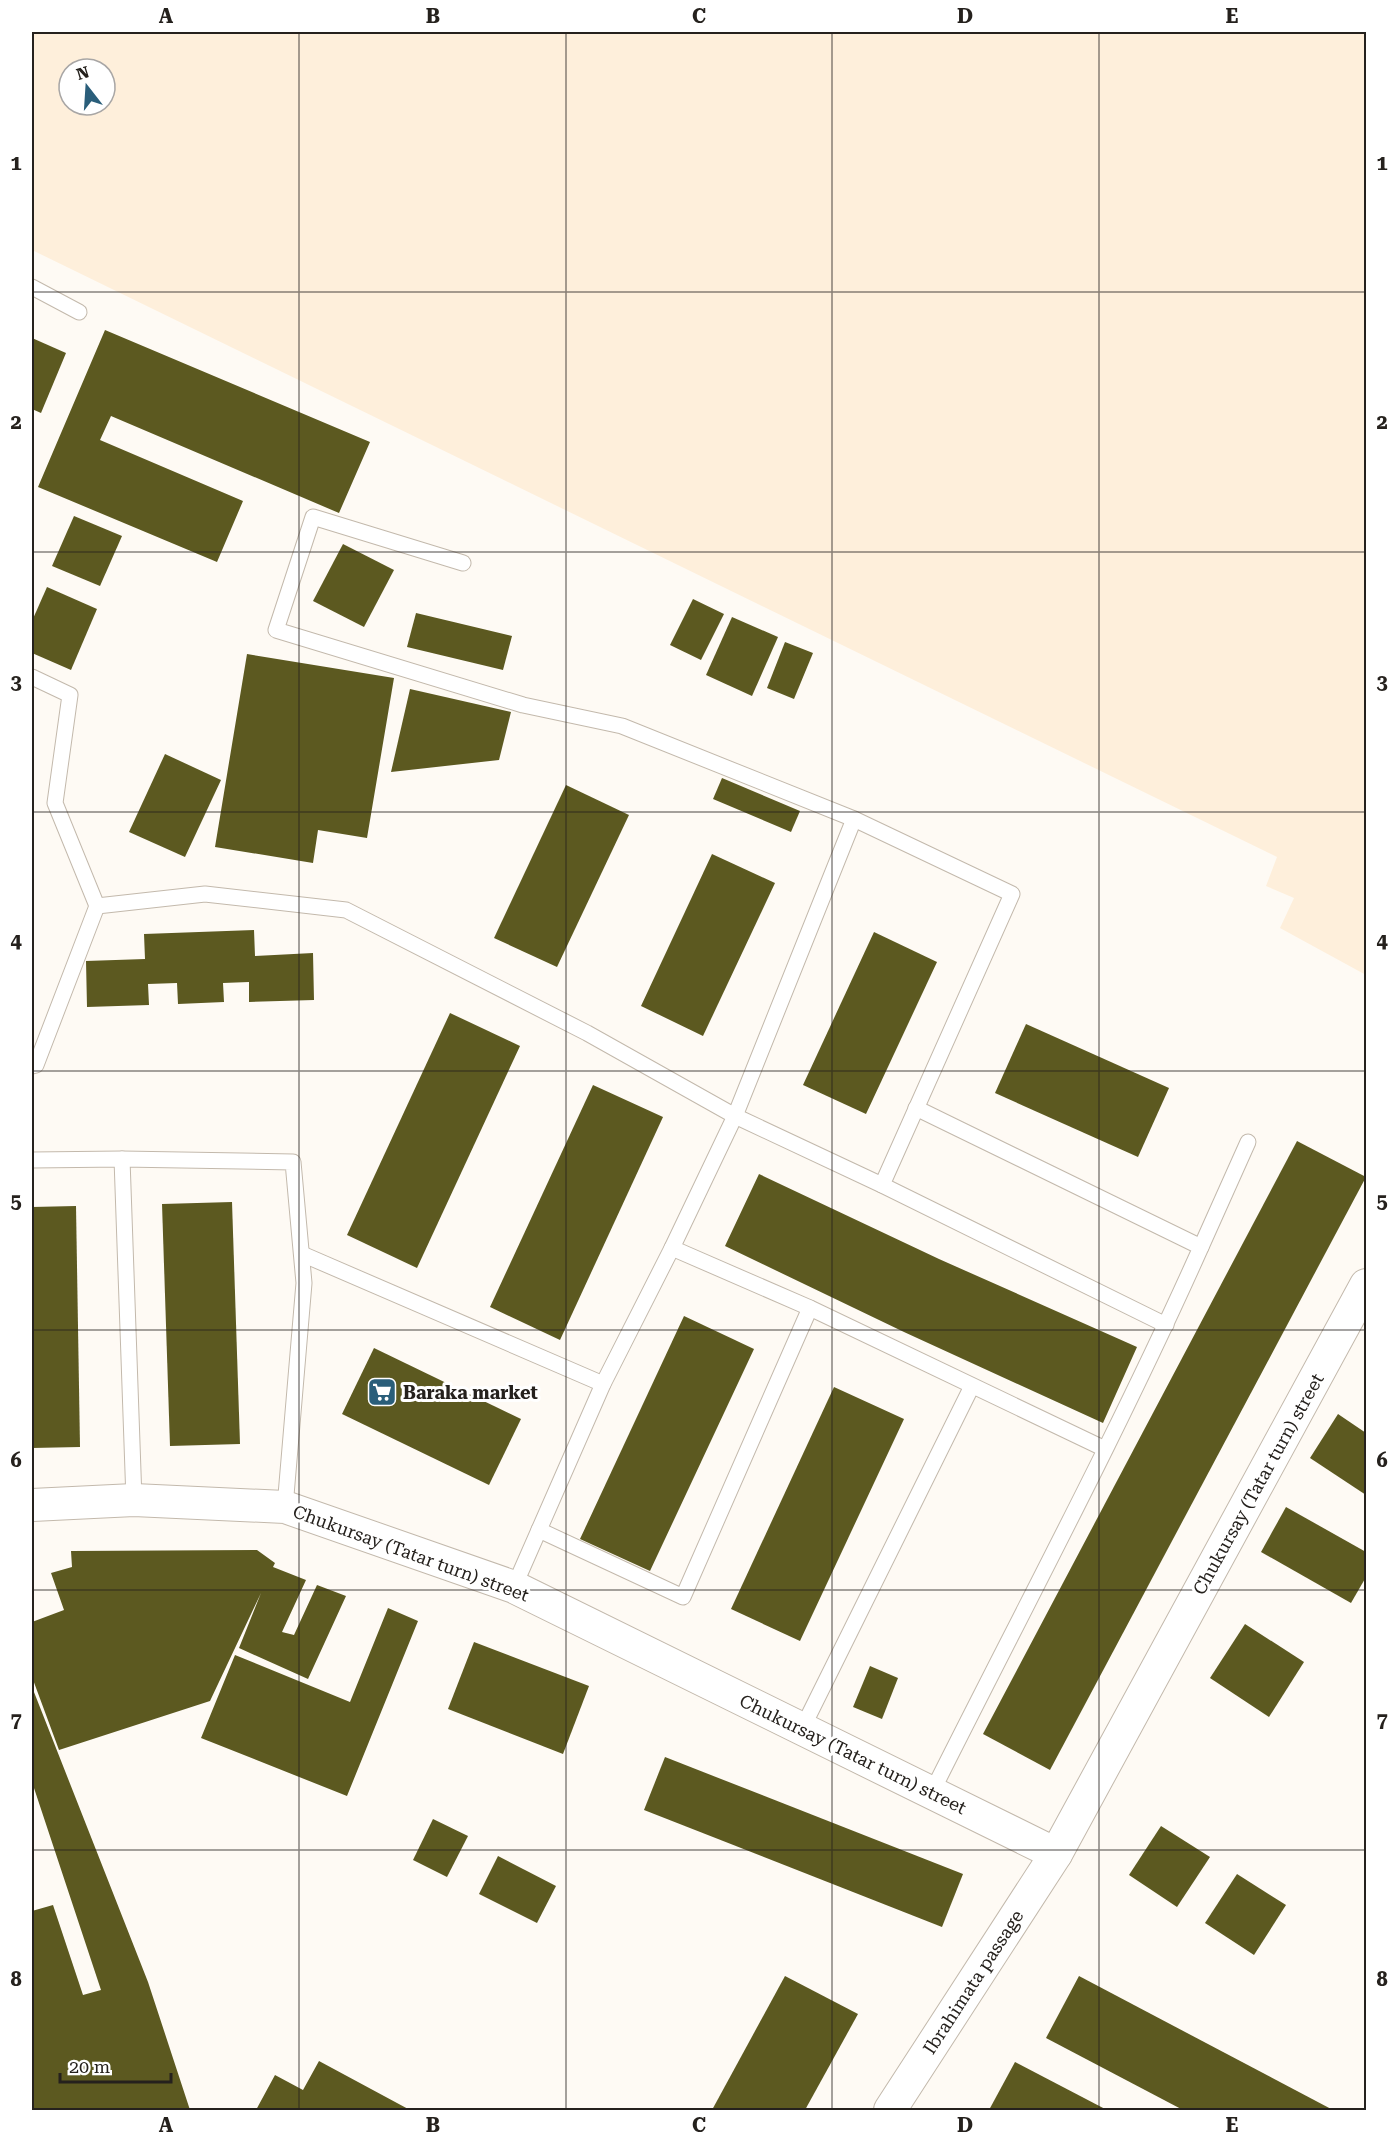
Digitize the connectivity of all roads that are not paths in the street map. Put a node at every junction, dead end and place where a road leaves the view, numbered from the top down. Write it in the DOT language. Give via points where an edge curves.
graph roads {
  1 [pos="32,287"];
  2 [pos="79,312"];
  3 [pos="463,563"];
  4 [pos="32,677"];
  5 [pos="854,819"];
  6 [pos="97,906"];
  7 [pos="32,1066"];
  8 [pos="916,1108"];
  9 [pos="735,1116"];
  10 [pos="1248,1143"];
  11 [pos="122,1159"];
  12 [pos="32,1160"];
  13 [pos="882,1185"];
  14 [pos="1201,1247"];
  15 [pos="672,1248"];
  16 [pos="302,1254"];
  17 [pos="1366,1286"];
  18 [pos="810,1308"];
  19 [pos="1166,1325"];
  20 [pos="603,1384"];
  21 [pos="972,1386"];
  22 [pos="1105,1449"];
  23 [pos="134,1500"];
  24 [pos="32,1504"];
  25 [pos="285,1507"];
  26 [pos="539,1530"];
  27 [pos="513,1587"];
  28 [pos="802,1729"];
  29 [pos="931,1794"];
  30 [pos="1056,1854"];
  31 [pos="890,2110"];
  1 -- 2 [label="lane"];
  3 -- 5 [label="lane" via="313,517 276,630 523,705 622,726"];
  4 -- 6 [label="lane" via="70,695 55,803"];
  5 -- 8 [label="lane" via="1012,894"];
  5 -- 9 [label="lane"];
  6 -- 7 [label="lane" via="36,1065"];
  6 -- 9 [label="lane" via="205,894 346,910 587,1033"];
  8 -- 13 [label="lane"];
  8 -- 14 [label="lane"];
  9 -- 13 [label="lane"];
  9 -- 15 [label="lane"];
  10 -- 14 [label="lane"];
  11 -- 12 [label="lane"];
  11 -- 16 [label="lane" via="293,1162"];
  11 -- 23 [label="lane"];
  13 -- 19 [label="lane"];
  14 -- 19 [label="lane"];
  15 -- 18 [label="lane"];
  15 -- 20 [label="lane"];
  16 -- 20 [label="lane"];
  16 -- 25 [label="lane" via="304,1283"];
  17 -- 30 [label="street, Chukursay (Tatar turn) street"];
  18 -- 21 [label="lane"];
  18 -- 26 [label="lane" via="683,1597"];
  19 -- 22 [label="lane"];
  20 -- 26 [label="lane"];
  21 -- 22 [label="lane"];
  21 -- 28 [label="lane"];
  22 -- 29 [label="lane"];
  23 -- 24 [label="street, Chukursay (Tatar turn) street"];
  23 -- 25 [label="street, Chukursay (Tatar turn) street"];
  25 -- 27 [label="street, Chukursay (Tatar turn) street"];
  26 -- 27 [label="lane"];
  27 -- 28 [label="street, Chukursay (Tatar turn) street"];
  28 -- 29 [label="street, Chukursay (Tatar turn) street"];
  29 -- 30 [label="street, Chukursay (Tatar turn) street"];
  30 -- 31 [label="street, Ibrahimаta passage"];
}
